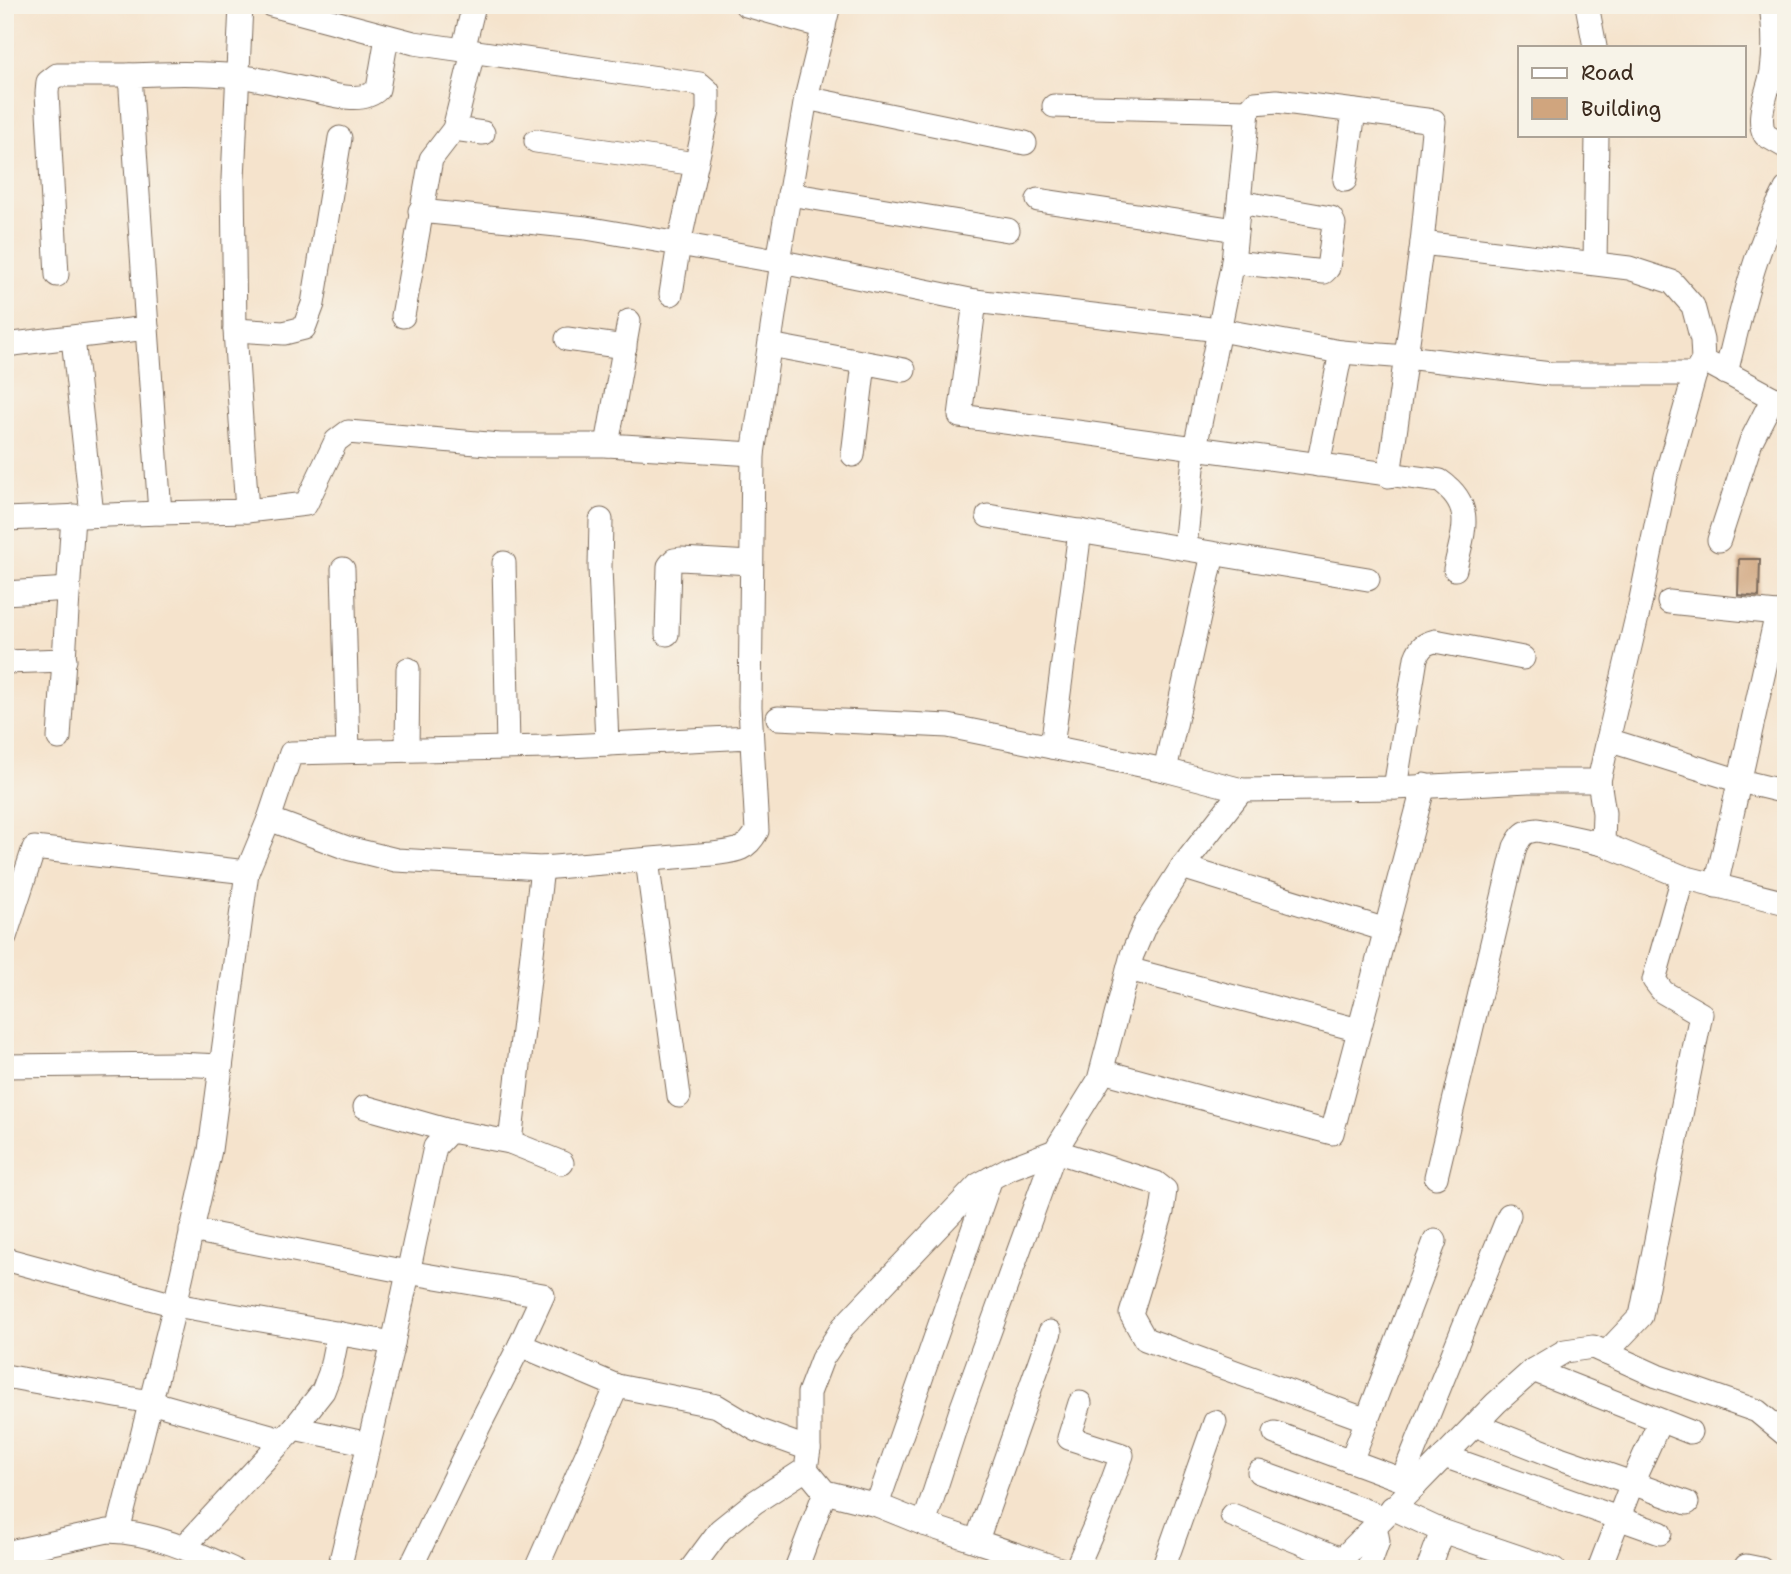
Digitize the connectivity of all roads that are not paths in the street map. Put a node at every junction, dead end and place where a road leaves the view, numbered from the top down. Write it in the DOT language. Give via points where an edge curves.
graph roads {
  1 [pos="241,5"];
  2 [pos="271,5"];
  3 [pos="474,5"];
  4 [pos="746,5"];
  5 [pos="1587,5"];
  6 [pos="1771,5"];
  7 [pos="827,16"];
  8 [pos="387,37"];
  9 [pos="1595,46"];
  10 [pos="468,51"];
  11 [pos="130,75"];
  12 [pos="239,76"];
  13 [pos="806,98"];
  14 [pos="1054,106"];
  15 [pos="1248,111"];
  16 [pos="1354,111"];
  17 [pos="454,129"];
  18 [pos="483,133"];
  19 [pos="1598,136"];
  20 [pos="340,138"];
  21 [pos="536,141"];
  22 [pos="1025,143"];
  23 [pos="1786,147"];
  24 [pos="696,163"];
  25 [pos="1345,180"];
  26 [pos="1786,189"];
  27 [pos="789,194"];
  28 [pos="1038,200"];
  29 [pos="1238,202"];
  30 [pos="420,211"];
  31 [pos="1008,230"];
  32 [pos="1236,230"];
  33 [pos="1422,243"];
  34 [pos="679,244"];
  35 [pos="780,261"];
  36 [pos="1233,261"];
  37 [pos="1594,263"];
  38 [pos="57,275"];
  39 [pos="671,294"];
  40 [pos="975,301"];
  41 [pos="403,316"];
  42 [pos="629,321"];
  43 [pos="147,328"];
  44 [pos="235,330"];
  45 [pos="1219,330"];
  46 [pos="73,338"];
  47 [pos="567,339"];
  48 [pos="5,345"];
  49 [pos="770,345"];
  50 [pos="625,347"];
  51 [pos="1341,352"];
  52 [pos="1406,357"];
  53 [pos="864,363"];
  54 [pos="1699,367"];
  55 [pos="904,370"];
  56 [pos="1726,373"];
  57 [pos="1779,402"];
  58 [pos="607,445"];
  59 [pos="1195,448"];
  60 [pos="753,454"];
  61 [pos="853,454"];
  62 [pos="1318,466"];
  63 [pos="1389,476"];
  64 [pos="247,511"];
  65 [pos="160,513"];
  66 [pos="83,516"];
  67 [pos="988,516"];
  68 [pos="5,519"];
  69 [pos="601,520"];
  70 [pos="1080,531"];
  71 [pos="1719,540"];
  72 [pos="1185,548"];
  73 [pos="1213,554"];
  74 [pos="504,563"];
  75 [pos="750,564"];
  76 [pos="343,569"];
  77 [pos="1455,569"];
  78 [pos="1368,579"];
  79 [pos="69,589"];
  80 [pos="5,593"];
  81 [pos="1669,602"];
  82 [pos="1781,613"];
  83 [pos="667,634"];
  84 [pos="1523,658"];
  85 [pos="65,660"];
  86 [pos="5,662"];
  87 [pos="408,669"];
  88 [pos="778,718"];
  89 [pos="750,737"];
  90 [pos="59,738"];
  91 [pos="1608,740"];
  92 [pos="607,744"];
  93 [pos="508,747"];
  94 [pos="1052,747"];
  95 [pos="407,750"];
  96 [pos="348,751"];
  97 [pos="1165,770"];
  98 [pos="1600,781"];
  99 [pos="1740,781"];
  100 [pos="1424,785"];
  101 [pos="1395,788"];
  102 [pos="1242,790"];
  103 [pos="1786,792"];
  104 [pos="270,819"];
  105 [pos="1603,844"];
  106 [pos="647,860"];
  107 [pos="1182,867"];
  108 [pos="542,868"];
  109 [pos="247,872"];
  110 [pos="1683,877"];
  111 [pos="1716,886"];
  112 [pos="1786,903"];
  113 [pos="1386,930"];
  114 [pos="5,936"];
  115 [pos="1128,969"];
  116 [pos="1359,1030"];
  117 [pos="5,1066"];
  118 [pos="221,1066"];
  119 [pos="1102,1071"];
  120 [pos="679,1096"];
  121 [pos="365,1107"];
  122 [pos="450,1131"];
  123 [pos="510,1142"];
  124 [pos="1055,1151"];
  125 [pos="562,1163"];
  126 [pos="1436,1177"];
  127 [pos="991,1178"];
  128 [pos="1509,1215"];
  129 [pos="191,1230"];
  130 [pos="1435,1241"];
  131 [pos="5,1259"];
  132 [pos="407,1272"];
  133 [pos="175,1305"];
  134 [pos="1050,1332"];
  135 [pos="338,1333"];
  136 [pos="393,1343"];
  137 [pos="520,1345"];
  138 [pos="1606,1353"];
  139 [pos="1533,1370"];
  140 [pos="5,1376"];
  141 [pos="617,1386"];
  142 [pos="150,1402"];
  143 [pos="1080,1403"];
  144 [pos="1367,1420"];
  145 [pos="1660,1420"];
  146 [pos="1215,1422"];
  147 [pos="1475,1425"];
  148 [pos="1690,1432"];
  149 [pos="1275,1433"];
  150 [pos="288,1434"];
  151 [pos="1786,1435"];
  152 [pos="369,1444"];
  153 [pos="1444,1456"];
  154 [pos="807,1459"];
  155 [pos="1351,1461"];
  156 [pos="1259,1472"];
  157 [pos="1409,1482"];
  158 [pos="1632,1483"];
  159 [pos="825,1492"];
  160 [pos="1687,1503"];
  161 [pos="877,1505"];
  162 [pos="1232,1515"];
  163 [pos="1384,1517"];
  164 [pos="1619,1519"];
  165 [pos="924,1524"];
  166 [pos="118,1531"];
  167 [pos="1442,1531"];
  168 [pos="1660,1533"];
  169 [pos="977,1540"];
  170 [pos="184,1547"];
  171 [pos="5,1554"];
  172 [pos="1495,1559"];
  173 [pos="1336,1564"];
  174 [pos="1550,1568"];
  175 [pos="33,1569"];
  176 [pos="232,1569"];
  177 [pos="339,1569"];
  178 [pos="410,1569"];
  179 [pos="536,1569"];
  180 [pos="691,1569"];
  181 [pos="796,1569"];
  182 [pos="1060,1569"];
  183 [pos="1076,1569"];
  184 [pos="1163,1569"];
  185 [pos="1368,1569"];
  186 [pos="1428,1569"];
  187 [pos="1600,1569"];
  1 -- 12 [label="street"];
  2 -- 8 [label="street"];
  3 -- 10 [label="street"];
  4 -- 7 [label="street"];
  5 -- 9 [label="street"];
  6 -- 23 [label="street" via="1772,70 1761,124 1765,135"];
  7 -- 13 [label="street"];
  8 -- 10 [label="street"];
  8 -- 12 [label="street" via="381,81 373,95 345,97"];
  10 -- 17 [label="street"];
  10 -- 24 [label="street" via="700,84 708,91 708,110"];
  11 -- 12 [label="street"];
  11 -- 38 [label="street" via="57,75 48,82"];
  11 -- 43 [label="street"];
  12 -- 44 [label="street" via="233,179"];
  13 -- 22 [label="street"];
  13 -- 27 [label="street"];
  14 -- 15 [label="street"];
  15 -- 16 [label="street" via="1255,103 1278,101"];
  15 -- 29 [label="street"];
  16 -- 25 [label="street"];
  16 -- 33 [label="street" via="1434,121"];
  17 -- 18 [label="street"];
  17 -- 30 [label="street" via="431,159"];
  19 -- 37 [label="street"];
  20 -- 44 [label="street" via="313,304 304,328 284,333"];
  21 -- 24 [label="street"];
  24 -- 34 [label="street"];
  26 -- 56 [label="street" via="1753,264"];
  27 -- 31 [label="street"];
  27 -- 35 [label="street"];
  28 -- 32 [label="street"];
  29 -- 32 [label="street"];
  29 -- 36 [label="street" via="1328,216 1334,225 1324,272"];
  30 -- 34 [label="street" via="586,228"];
  30 -- 41 [label="street"];
  32 -- 36 [label="street"];
  33 -- 37 [label="street"];
  33 -- 52 [label="street"];
  34 -- 35 [label="street"];
  34 -- 39 [label="street"];
  35 -- 40 [label="street"];
  35 -- 49 [label="street"];
  36 -- 45 [label="street"];
  37 -- 54 [label="street" via="1672,282 1693,306 1702,340"];
  40 -- 45 [label="street"];
  40 -- 59 [label="street" via="960,416"];
  42 -- 50 [label="street"];
  43 -- 46 [label="street"];
  43 -- 65 [label="street"];
  44 -- 64 [label="street"];
  45 -- 51 [label="street"];
  45 -- 59 [label="street"];
  46 -- 48 [label="street"];
  46 -- 66 [label="street"];
  47 -- 50 [label="street"];
  49 -- 53 [label="street"];
  49 -- 60 [label="street"];
  50 -- 58 [label="street"];
  51 -- 52 [label="street"];
  51 -- 62 [label="street"];
  52 -- 54 [label="street" via="1552,374"];
  52 -- 63 [label="street"];
  53 -- 55 [label="street"];
  53 -- 61 [label="street"];
  54 -- 56 [label="street"];
  54 -- 91 [label="street" via="1666,476"];
  56 -- 57 [label="street"];
  57 -- 71 [label="street" via="1751,442"];
  58 -- 60 [label="street"];
  58 -- 64 [label="street" via="500,445 348,432 336,442 306,505"];
  59 -- 62 [label="street"];
  59 -- 72 [label="street"];
  60 -- 75 [label="street"];
  62 -- 63 [label="street"];
  63 -- 77 [label="street" via="1440,481 1453,490 1465,516"];
  64 -- 65 [label="street"];
  65 -- 66 [label="street"];
  66 -- 68 [label="street"];
  66 -- 79 [label="street"];
  67 -- 70 [label="street"];
  69 -- 92 [label="street"];
  70 -- 72 [label="street"];
  70 -- 94 [label="street"];
  72 -- 73 [label="street"];
  73 -- 78 [label="street"];
  73 -- 97 [label="street"];
  74 -- 93 [label="street"];
  75 -- 83 [label="street" via="674,560 669,566"];
  75 -- 89 [label="street"];
  76 -- 96 [label="street"];
  79 -- 80 [label="street"];
  79 -- 85 [label="street"];
  81 -- 82 [label="street"];
  82 -- 99 [label="street"];
  84 -- 101 [label="street" via="1435,641 1420,649"];
  85 -- 86 [label="street"];
  85 -- 90 [label="street"];
  87 -- 95 [label="street"];
  88 -- 94 [label="street" via="948,726"];
  89 -- 92 [label="street"];
  89 -- 106 [label="street" via="757,831 750,845 712,855"];
  91 -- 98 [label="street"];
  91 -- 99 [label="street"];
  92 -- 93 [label="street"];
  93 -- 95 [label="street"];
  94 -- 97 [label="street"];
  95 -- 96 [label="street"];
  96 -- 104 [label="street" via="291,752"];
  97 -- 102 [label="street"];
  98 -- 100 [label="street"];
  98 -- 105 [label="street"];
  99 -- 103 [label="street"];
  99 -- 111 [label="street"];
  100 -- 101 [label="street"];
  100 -- 113 [label="street"];
  101 -- 102 [label="street"];
  102 -- 107 [label="street"];
  104 -- 108 [label="street" via="347,848 396,860"];
  104 -- 109 [label="street"];
  105 -- 110 [label="street"];
  105 -- 126 [label="street" via="1538,830 1521,835"];
  106 -- 108 [label="street"];
  106 -- 120 [label="street"];
  107 -- 113 [label="street"];
  107 -- 115 [label="street" via="1145,925"];
  108 -- 123 [label="street"];
  109 -- 114 [label="street" via="34,849"];
  109 -- 118 [label="street"];
  110 -- 111 [label="street"];
  110 -- 138 [label="street" via="1654,980 1663,992 1701,1014 1641,1316"];
  111 -- 112 [label="street"];
  113 -- 116 [label="street"];
  115 -- 116 [label="street"];
  115 -- 119 [label="street"];
  116 -- 119 [label="street" via="1332,1133"];
  117 -- 118 [label="street"];
  118 -- 129 [label="street"];
  119 -- 124 [label="street"];
  121 -- 122 [label="street"];
  122 -- 123 [label="street"];
  122 -- 132 [label="street" via="435,1147"];
  123 -- 125 [label="street"];
  124 -- 127 [label="street"];
  124 -- 144 [label="street" via="1156,1182 1165,1190 1131,1314 1145,1339"];
  124 -- 165 [label="street"];
  127 -- 154 [label="street" via="978,1185 843,1327 822,1359 809,1393"];
  127 -- 161 [label="street"];
  128 -- 157 [label="street"];
  129 -- 132 [label="street"];
  129 -- 133 [label="street"];
  130 -- 144 [label="street"];
  131 -- 133 [label="street"];
  132 -- 136 [label="street"];
  132 -- 137 [label="street" via="543,1295"];
  133 -- 135 [label="street"];
  133 -- 142 [label="street"];
  134 -- 169 [label="street"];
  135 -- 136 [label="street"];
  135 -- 150 [label="street" via="323,1391"];
  136 -- 152 [label="street"];
  137 -- 141 [label="street"];
  137 -- 178 [label="street"];
  138 -- 139 [label="street" via="1593,1347 1565,1351"];
  138 -- 151 [label="street" via="1758,1411"];
  139 -- 145 [label="street"];
  139 -- 147 [label="street"];
  140 -- 142 [label="street"];
  141 -- 154 [label="street" via="717,1406"];
  141 -- 179 [label="street"];
  142 -- 150 [label="street"];
  142 -- 166 [label="street"];
  143 -- 183 [label="street" via="1069,1438 1122,1455"];
  144 -- 155 [label="street"];
  145 -- 148 [label="street"];
  145 -- 158 [label="street"];
  146 -- 184 [label="street"];
  147 -- 153 [label="street"];
  147 -- 158 [label="street"];
  149 -- 155 [label="street"];
  150 -- 152 [label="street"];
  150 -- 170 [label="street"];
  152 -- 177 [label="street"];
  153 -- 157 [label="street"];
  153 -- 164 [label="street"];
  154 -- 159 [label="street"];
  154 -- 180 [label="street" via="720,1530"];
  155 -- 157 [label="street"];
  156 -- 163 [label="street"];
  157 -- 163 [label="street"];
  158 -- 160 [label="street"];
  158 -- 164 [label="street"];
  159 -- 161 [label="street"];
  159 -- 181 [label="street"];
  161 -- 165 [label="street"];
  162 -- 173 [label="street"];
  163 -- 167 [label="street"];
  163 -- 173 [label="street"];
  163 -- 185 [label="street"];
  164 -- 168 [label="street"];
  164 -- 187 [label="street"];
  165 -- 169 [label="street"];
  166 -- 170 [label="street"];
  166 -- 171 [label="street"];
  167 -- 172 [label="street"];
  167 -- 186 [label="street"];
  169 -- 182 [label="street"];
  170 -- 176 [label="street"];
  171 -- 175 [label="street"];
  172 -- 174 [label="street"];
}
